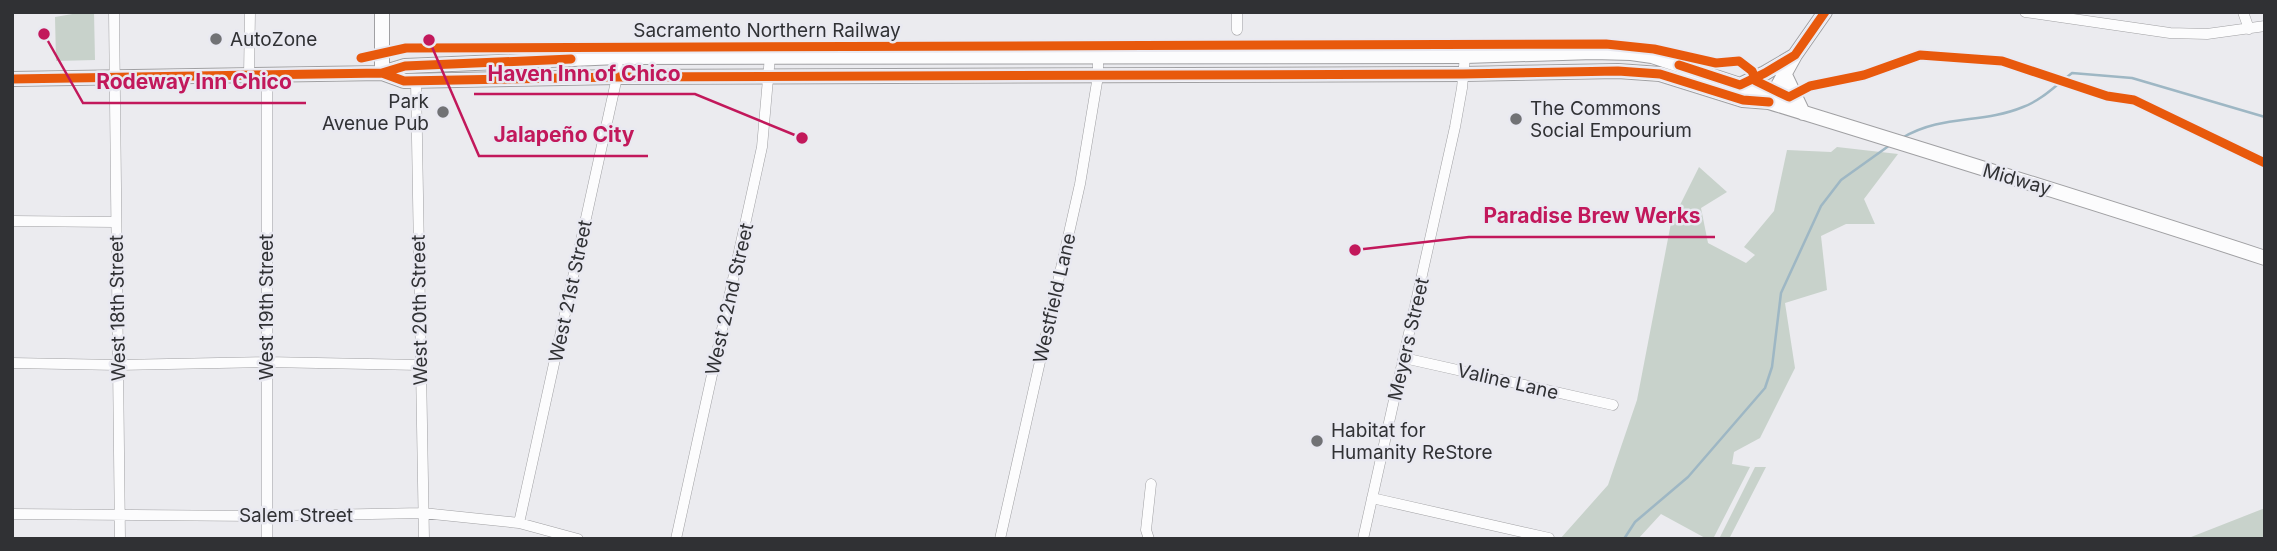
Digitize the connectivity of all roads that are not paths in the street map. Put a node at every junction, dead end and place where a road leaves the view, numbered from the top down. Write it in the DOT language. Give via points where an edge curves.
graph roads {
  1 [pos="114,12"];
  2 [pos="250,12"];
  3 [pos="382,12"];
  4 [pos="1237,12"];
  5 [pos="1825,12"];
  6 [pos="2025,12"];
  7 [pos="2243,12"];
  8 [pos="2265,26"];
  9 [pos="2249,29"];
  10 [pos="1237,30"];
  11 [pos="1795,55"];
  12 [pos="1465,56"];
  13 [pos="618,57"];
  14 [pos="770,57"];
  15 [pos="1098,57"];
  16 [pos="382,73"];
  17 [pos="1463,74"];
  18 [pos="1784,74"];
  19 [pos="249,75"];
  20 [pos="267,75"];
  21 [pos="1098,76"];
  22 [pos="617,77"];
  23 [pos="770,77"];
  24 [pos="114,78"];
  25 [pos="12,79"];
  26 [pos="416,81"];
  27 [pos="1740,85"];
  28 [pos="1769,102"];
  29 [pos="1803,113"];
  30 [pos="12,221"];
  31 [pos="115,222"];
  32 [pos="2265,258"];
  33 [pos="1404,358"];
  34 [pos="266,362"];
  35 [pos="12,363"];
  36 [pos="118,365"];
  37 [pos="420,365"];
  38 [pos="1613,405"];
  39 [pos="1152,484"];
  40 [pos="1372,499"];
  41 [pos="423,513"];
  42 [pos="12,514"];
  43 [pos="121,514"];
  44 [pos="266,516"];
  45 [pos="519,523"];
  46 [pos="1549,538"];
  47 [pos="120,539"];
  48 [pos="267,539"];
  49 [pos="424,539"];
  50 [pos="578,539"];
  51 [pos="676,539"];
  52 [pos="1000,539"];
  53 [pos="1149,539"];
  54 [pos="1363,539"];
  1 -- 24 [label="street, West 18th Street"];
  2 -- 19 [label="street"];
  3 -- 16 [label="main road"];
  4 -- 10 [label="street"];
  5 -- 11 [label="main road"];
  6 -- 9 [label="street" via="2169,33"];
  7 -- 9 [label="street"];
  8 -- 9 [label="street"];
  11 -- 18 [label="main road"];
  11 -- 27 [label="main road"];
  12 -- 15 [label="main road"];
  12 -- 17 [label="street, Meyers Street"];
  12 -- 27 [label="main road" via="1631,53"];
  13 -- 14 [label="main road"];
  13 -- 16 [label="main road" via="405,66"];
  13 -- 22 [label="street, West 21st Street"];
  14 -- 15 [label="main road"];
  14 -- 23 [label="street, West 22nd Street"];
  15 -- 21 [label="street, Westfield Lane"];
  16 -- 20 [label="main road"];
  16 -- 26 [label="main road"];
  17 -- 21 [label="main road"];
  17 -- 28 [label="main road" via="1660,74 1743,100"];
  17 -- 33 [label="street, Meyers Street"];
  18 -- 28 [label="main road"];
  18 -- 29 [label="main road"];
  19 -- 20 [label="main road"];
  19 -- 24 [label="main road"];
  20 -- 34 [label="street, West 19th Street"];
  21 -- 23 [label="main road"];
  21 -- 52 [label="street, Westfield Lane" via="1080,184"];
  22 -- 23 [label="main road"];
  22 -- 26 [label="main road"];
  22 -- 45 [label="street, West 21st Street"];
  23 -- 51 [label="street, West 22nd Street" via="762,147"];
  24 -- 25 [label="main road"];
  24 -- 31 [label="street, West 18th Street"];
  26 -- 37 [label="street, West 20th Street"];
  27 -- 28 [label="main road"];
  28 -- 29 [label="main road, Midway"];
  29 -- 32 [label="main road, Midway"];
  30 -- 31 [label="street"];
  31 -- 36 [label="street, West 18th Street"];
  33 -- 38 [label="street, Valine Lane"];
  33 -- 40 [label="street, Meyers Street"];
  34 -- 36 [label="street"];
  34 -- 37 [label="street"];
  34 -- 44 [label="street, West 19th Street"];
  35 -- 36 [label="street"];
  36 -- 43 [label="street, West 18th Street"];
  37 -- 41 [label="street, West 20th Street"];
  39 -- 53 [label="street"];
  40 -- 46 [label="street"];
  40 -- 54 [label="street, Meyers Street"];
  41 -- 44 [label="street, Salem Street"];
  41 -- 45 [label="street, Salem Street"];
  41 -- 49 [label="street, West 20th Street"];
  42 -- 43 [label="street, Salem Street"];
  43 -- 44 [label="street, Salem Street"];
  43 -- 47 [label="street, West 18th Street"];
  44 -- 48 [label="street, West 19th Street"];
  45 -- 50 [label="street, Salem Street"];
}
